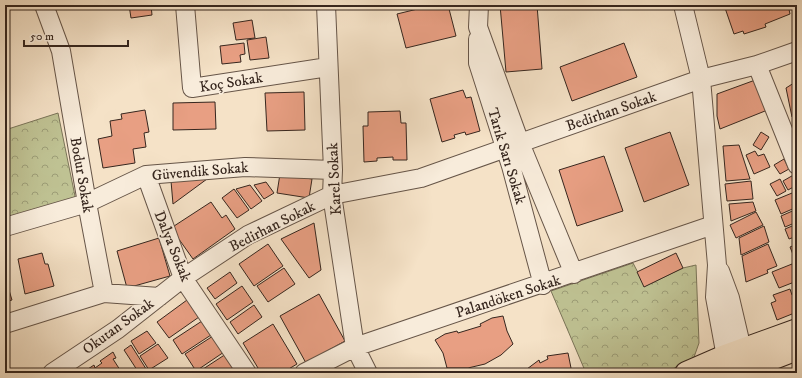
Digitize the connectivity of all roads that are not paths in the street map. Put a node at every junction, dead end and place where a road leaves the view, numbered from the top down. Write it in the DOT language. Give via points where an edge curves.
graph roads {
  1 [pos="44,5"];
  2 [pos="185,5"];
  3 [pos="326,5"];
  4 [pos="479,5"];
  5 [pos="683,5"];
  6 [pos="797,51"];
  7 [pos="757,65"];
  8 [pos="328,67"];
  9 [pos="702,79"];
  10 [pos="513,145"];
  11 [pos="797,164"];
  12 [pos="333,170"];
  13 [pos="146,175"];
  14 [pos="332,195"];
  15 [pos="86,203"];
  16 [pos="713,225"];
  17 [pos="5,228"];
  18 [pos="717,265"];
  19 [pos="574,274"];
  20 [pos="183,278"];
  21 [pos="543,285"];
  22 [pos="104,293"];
  23 [pos="159,297"];
  24 [pos="718,320"];
  25 [pos="5,324"];
  26 [pos="797,330"];
  27 [pos="355,347"];
  28 [pos="797,349"];
  29 [pos="737,365"];
  30 [pos="693,370"];
  31 [pos="52,373"];
  32 [pos="247,373"];
  33 [pos="304,373"];
  34 [pos="368,373"];
  1 -- 15 [label="street, Bodur Sokak" via="61,51"];
  2 -- 8 [label="street, Koç Sokak" via="192,88"];
  3 -- 8 [label="street, Karel Sokak"];
  4 -- 10 [label="street, Tarık Sarı Sokak" via="478,26"];
  5 -- 9 [label="street"];
  6 -- 7 [label="street, Bedirhan Sokak"];
  7 -- 9 [label="street, Bedirhan Sokak"];
  7 -- 11 [label="street"];
  8 -- 12 [label="street, Karel Sokak"];
  9 -- 10 [label="street, Bedirhan Sokak"];
  9 -- 16 [label="street"];
  10 -- 14 [label="street, Bedirhan Sokak" via="421,178"];
  10 -- 19 [label="street, Tarık Sarı Sokak"];
  10 -- 21 [label="street, Tarık Sarı Sokak"];
  12 -- 13 [label="street, Güvendik Sokak" via="245,166"];
  12 -- 14 [label="street, Karel Sokak"];
  13 -- 15 [label="street, Güvendik Sokak"];
  13 -- 20 [label="street, Dalya Sokak"];
  14 -- 20 [label="street, Bedirhan Sokak" via="248,235"];
  14 -- 27 [label="street, Karel Sokak"];
  15 -- 17 [label="street, Güvendik Sokak"];
  15 -- 22 [label="street, Bodur Sokak"];
  16 -- 18 [label="street"];
  16 -- 19 [label="street, Palandöken Sokak"];
  18 -- 24 [label="street" via="715,297"];
  18 -- 29 [label="street" via="730,298"];
  19 -- 21 [label="street, Palandöken Sokak"];
  20 -- 23 [label="street, Okutan Sokak"];
  20 -- 32 [label="street, Dalya Sokak"];
  21 -- 27 [label="street, Palandöken Sokak"];
  22 -- 23 [label="street"];
  22 -- 25 [label="street"];
  23 -- 31 [label="street, Okutan Sokak" via="118,329"];
  24 -- 29 [label="street"];
  24 -- 30 [label="street" via="709,352"];
  26 -- 29 [label="main road"];
  27 -- 33 [label="street, Palandöken Sokak"];
  27 -- 34 [label="street, Karel Sokak"];
  28 -- 29 [label="main road"];
  29 -- 30 [label="main road"];
}
